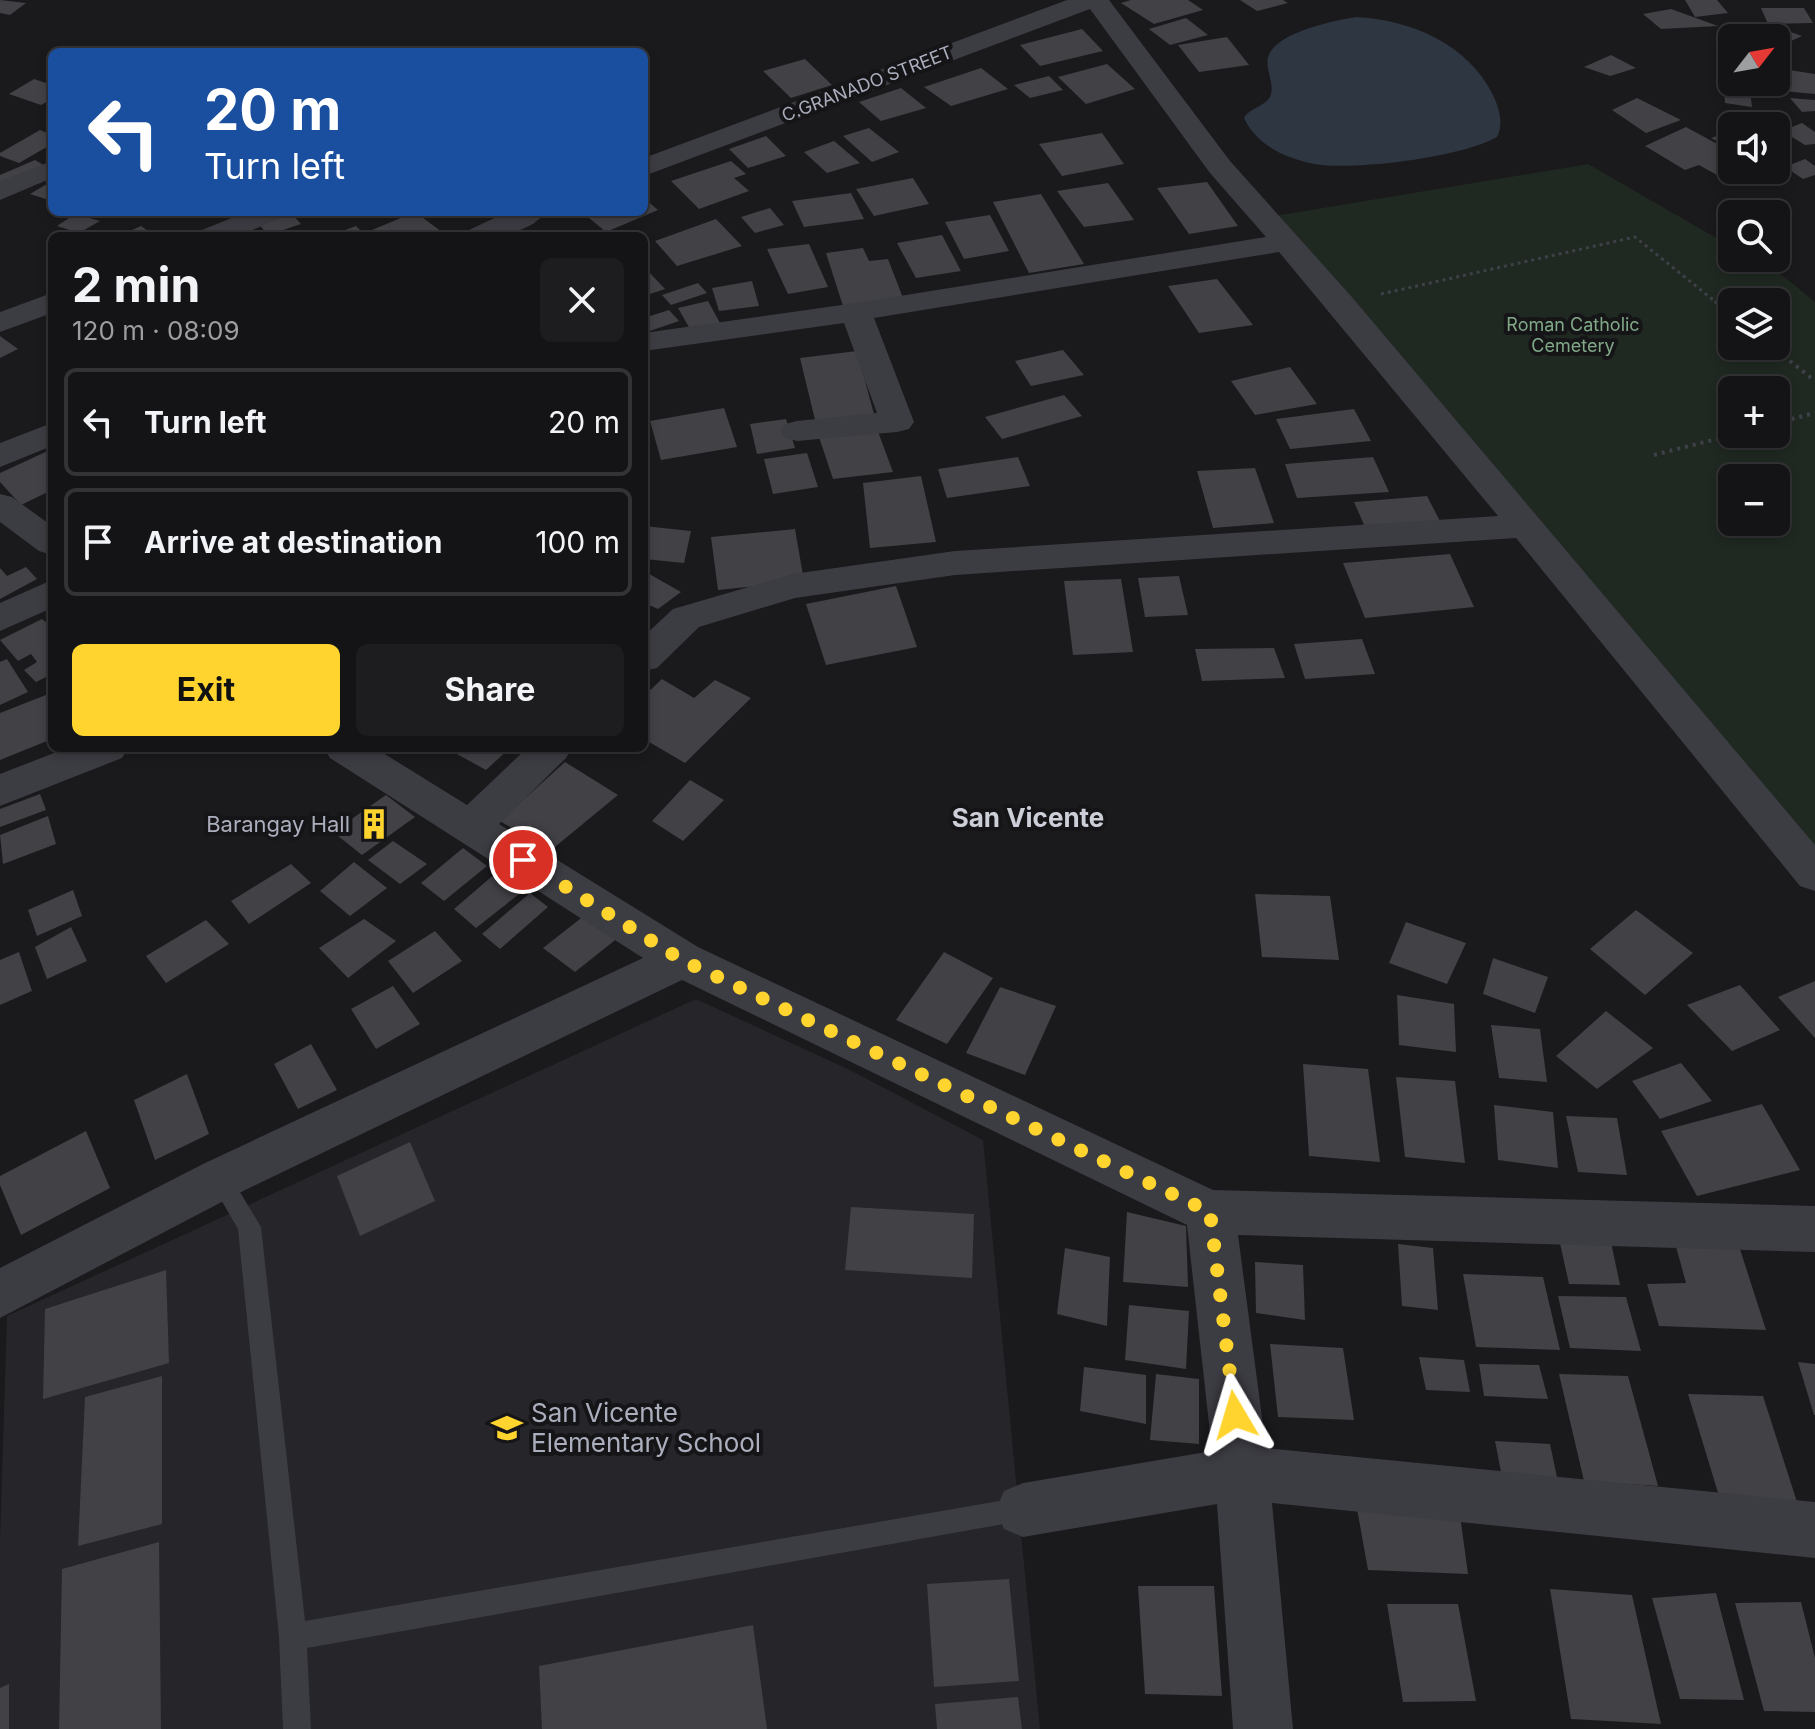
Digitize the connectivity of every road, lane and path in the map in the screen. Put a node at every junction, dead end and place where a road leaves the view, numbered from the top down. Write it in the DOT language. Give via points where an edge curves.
graph roads {
  1 [pos="1093,0"];
  2 [pos="648,167"];
  3 [pos="48,170"];
  4 [pos="0,191"];
  5 [pos="261,216"];
  6 [pos="522,216"];
  7 [pos="222,232"];
  8 [pos="488,232"];
  9 [pos="1287,242"];
  10 [pos="1340,303"];
  11 [pos="48,304"];
  12 [pos="1718,304"];
  13 [pos="856,312"];
  14 [pos="0,323"];
  15 [pos="648,341"];
  16 [pos="1789,360"];
  17 [pos="1815,381"];
  18 [pos="1815,413"];
  19 [pos="1790,419"];
  20 [pos="797,431"];
  21 [pos="48,435"];
  22 [pos="1718,439"];
  23 [pos="1654,455"];
  24 [pos="0,456"];
  25 [pos="0,505"];
  26 [pos="1526,526"];
  27 [pos="48,540"];
  28 [pos="48,595"];
  29 [pos="0,618"];
  30 [pos="648,654"];
  31 [pos="98,752"];
  32 [pos="350,752"];
  33 [pos="548,752"];
  34 [pos="0,791"];
  35 [pos="470,827"];
  36 [pos="1815,874"];
  37 [pos="682,960"];
  38 [pos="220,1179"];
  39 [pos="1210,1212"];
  40 [pos="1815,1229"];
  41 [pos="0,1294"];
  42 [pos="1242,1473"];
  43 [pos="1023,1510"];
  44 [pos="1815,1530"];
  45 [pos="293,1637"];
  46 [pos="297,1729"];
  47 [pos="1263,1729"];
  1 -- 2 [label="street, C.GRANADO STREET"];
  1 -- 9 [label="street" via="1220,167"];
  3 -- 4 [label="street"];
  5 -- 7 [label="street"];
  6 -- 8 [label="street"];
  9 -- 10 [label="street"];
  9 -- 13 [label="street"];
  10 -- 12 [label="path" via="1635,237"];
  10 -- 26 [label="street"];
  11 -- 14 [label="street"];
  13 -- 15 [label="street"];
  13 -- 20 [label="street" via="897,422"];
  16 -- 17 [label="path"];
  18 -- 19 [label="path"];
  21 -- 24 [label="street"];
  22 -- 23 [label="path"];
  25 -- 27 [label="street"];
  26 -- 30 [label="street" via="955,563 793,586 686,618"];
  26 -- 36 [label="street"];
  28 -- 29 [label="street"];
  31 -- 34 [label="street"];
  32 -- 35 [label="street"];
  33 -- 35 [label="street"];
  35 -- 37 [label="street"];
  37 -- 38 [label="street"];
  37 -- 39 [label="street"];
  38 -- 41 [label="street"];
  38 -- 45 [label="lane" via="249,1227"];
  39 -- 40 [label="street"];
  39 -- 42 [label="street"];
  42 -- 43 [label="street"];
  42 -- 44 [label="street"];
  42 -- 47 [label="street"];
  43 -- 45 [label="lane"];
  45 -- 46 [label="lane"];
}
